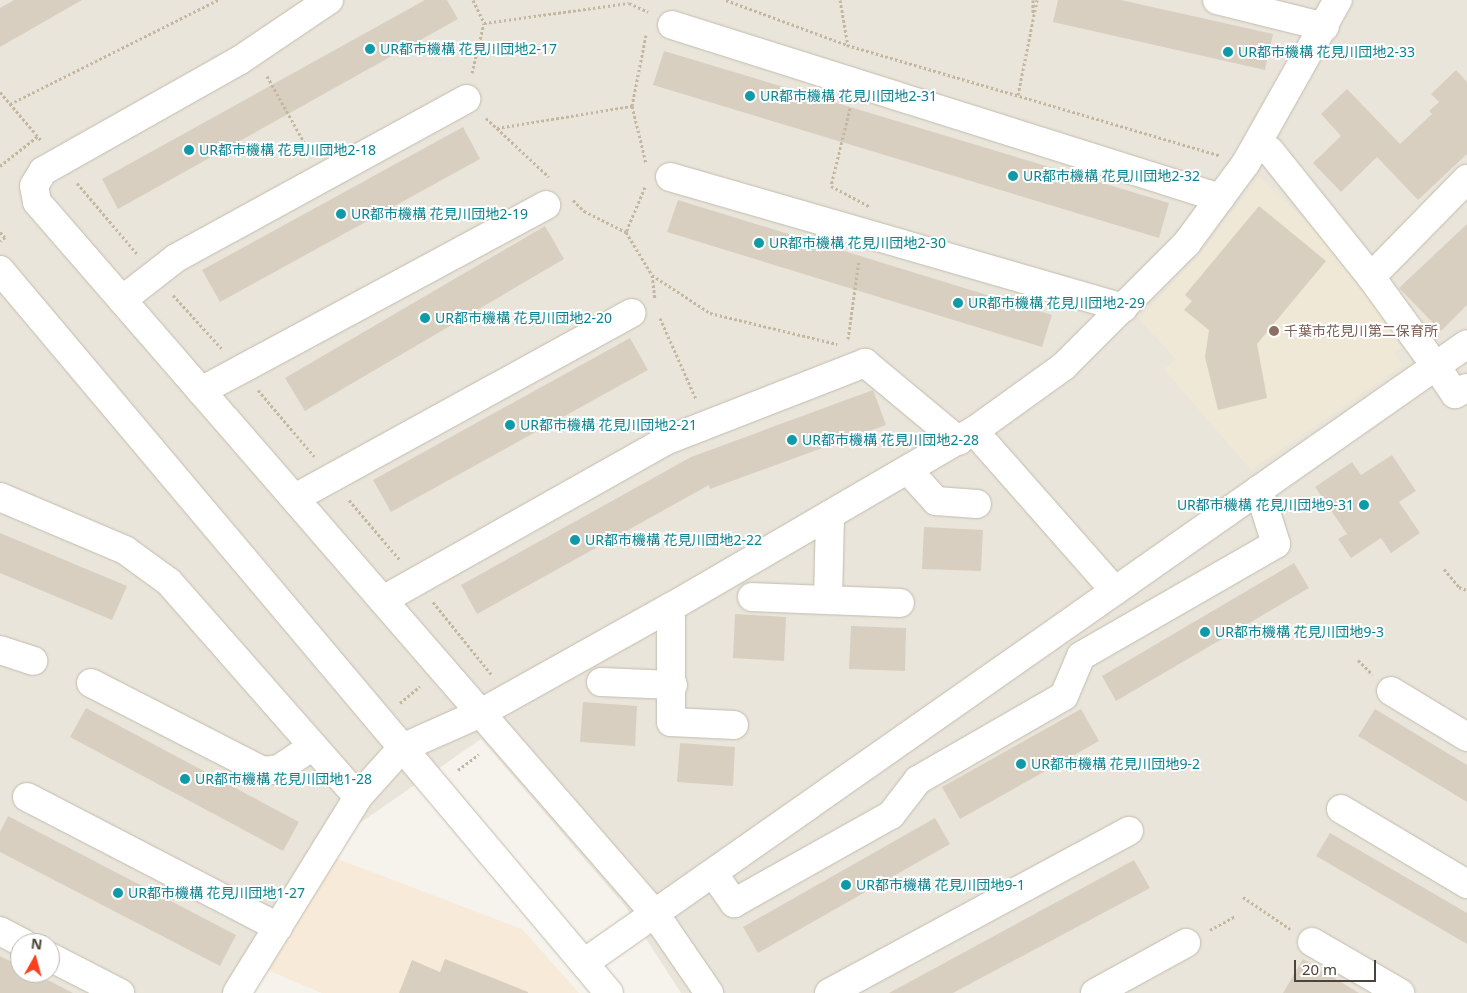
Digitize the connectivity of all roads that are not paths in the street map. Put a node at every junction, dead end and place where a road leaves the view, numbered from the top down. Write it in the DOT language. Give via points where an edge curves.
graph roads {
  1 [pos="329,0"];
  2 [pos="1217,0"];
  3 [pos="1338,0"];
  4 [pos="664,16"];
  5 [pos="1325,27"];
  6 [pos="466,99"];
  7 [pos="1258,157"];
  8 [pos="654,175"];
  9 [pos="1467,179"];
  10 [pos="556,194"];
  11 [pos="1220,198"];
  12 [pos="0,270"];
  13 [pos="1371,277"];
  14 [pos="122,300"];
  15 [pos="1123,308"];
  16 [pos="648,309"];
  17 [pos="1467,344"];
  18 [pos="1431,359"];
  19 [pos="1467,388"];
  20 [pos="201,391"];
  21 [pos="966,436"];
  22 [pos="908,470"];
  23 [pos="1260,490"];
  24 [pos="0,497"];
  25 [pos="294,498"];
  26 [pos="977,504"];
  27 [pos="830,515"];
  28 [pos="1115,591"];
  29 [pos="752,597"];
  30 [pos="828,599"];
  31 [pos="383,600"];
  32 [pos="900,603"];
  33 [pos="671,607"];
  34 [pos="0,650"];
  35 [pos="33,661"];
  36 [pos="601,682"];
  37 [pos="91,683"];
  38 [pos="673,685"];
  39 [pos="1391,691"];
  40 [pos="481,713"];
  41 [pos="734,725"];
  42 [pos="1467,738"];
  43 [pos="313,746"];
  44 [pos="402,748"];
  45 [pos="27,797"];
  46 [pos="358,797"];
  47 [pos="1341,809"];
  48 [pos="1128,831"];
  49 [pos="714,873"];
  50 [pos="1467,884"];
  51 [pos="655,914"];
  52 [pos="278,927"];
  53 [pos="1312,942"];
  54 [pos="1186,944"];
  55 [pos="60,962"];
  56 [pos="584,962"];
  57 [pos="120,993"];
  58 [pos="237,993"];
  59 [pos="609,993"];
  60 [pos="709,993"];
  61 [pos="830,993"];
  62 [pos="1095,993"];
  63 [pos="1400,993"];
  1 -- 14 [label="street" via="253,51 43,171 34,186 37,202"];
  2 -- 5 [label="street"];
  3 -- 5 [label="street"];
  4 -- 11 [label="street" via="856,83"];
  5 -- 7 [label="street"];
  6 -- 14 [label="street" via="176,258"];
  7 -- 11 [label="street"];
  7 -- 13 [label="street"];
  8 -- 15 [label="street"];
  9 -- 13 [label="street"];
  10 -- 20 [label="street"];
  11 -- 15 [label="street" via="1187,243"];
  12 -- 44 [label="street"];
  13 -- 18 [label="street"];
  14 -- 20 [label="street"];
  15 -- 21 [label="street" via="1064,366"];
  16 -- 25 [label="street"];
  17 -- 18 [label="street"];
  18 -- 19 [label="street" via="1455,394"];
  18 -- 23 [label="street"];
  20 -- 25 [label="street"];
  21 -- 22 [label="street"];
  21 -- 28 [label="street"];
  21 -- 31 [label="street" via="865,364 665,441"];
  22 -- 26 [label="street" via="936,502"];
  22 -- 27 [label="street"];
  23 -- 28 [label="street"];
  23 -- 49 [label="street" via="1276,544 1081,656 1064,696 918,780 892,815 734,903"];
  24 -- 43 [label="street" via="125,550 169,582"];
  25 -- 31 [label="street"];
  27 -- 30 [label="street"];
  27 -- 33 [label="street"];
  28 -- 49 [label="street"];
  29 -- 30 [label="street"];
  30 -- 32 [label="street" via="850,603"];
  31 -- 40 [label="street"];
  33 -- 38 [label="street"];
  33 -- 40 [label="street"];
  34 -- 35 [label="street"];
  36 -- 38 [label="street"];
  37 -- 43 [label="street" via="263,770 279,769"];
  38 -- 41 [label="street" via="671,722"];
  39 -- 42 [label="street"];
  40 -- 44 [label="street"];
  40 -- 51 [label="street"];
  43 -- 46 [label="street"];
  44 -- 46 [label="street"];
  44 -- 56 [label="street"];
  45 -- 52 [label="street"];
  46 -- 52 [label="street"];
  47 -- 50 [label="street"];
  48 -- 61 [label="street"];
  49 -- 51 [label="street"];
  51 -- 56 [label="street"];
  51 -- 60 [label="street"];
  52 -- 58 [label="street"];
  53 -- 63 [label="street"];
  54 -- 62 [label="street"];
  55 -- 57 [label="street"];
  56 -- 59 [label="street"];
}
